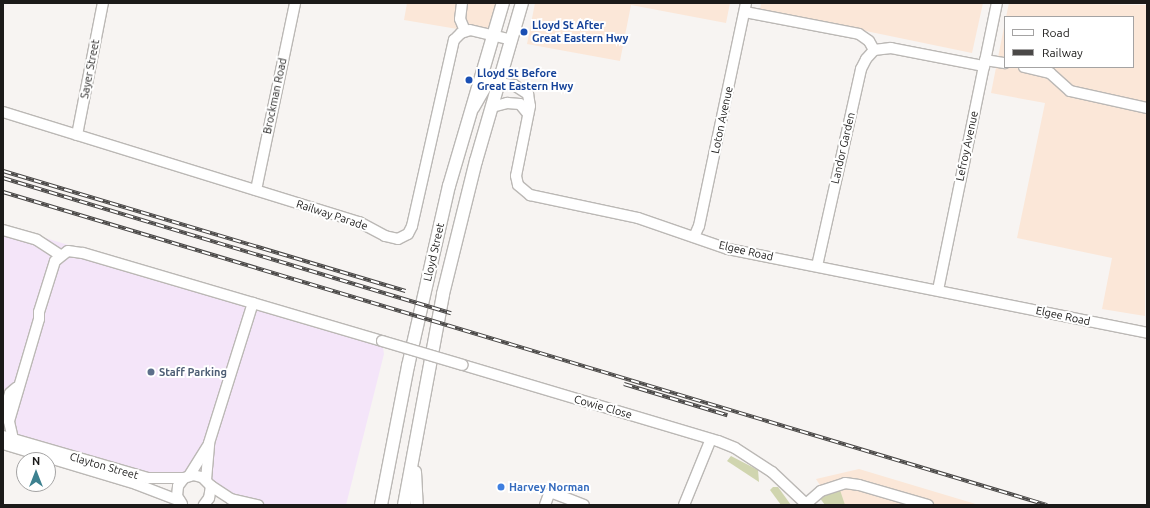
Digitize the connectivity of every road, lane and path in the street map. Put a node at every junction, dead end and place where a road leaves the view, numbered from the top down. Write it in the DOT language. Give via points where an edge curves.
graph roads {
  1 [pos="103,3"];
  2 [pos="295,3"];
  3 [pos="462,3"];
  4 [pos="503,3"];
  5 [pos="522,3"];
  6 [pos="997,3"];
  7 [pos="746,7"];
  8 [pos="465,31"];
  9 [pos="493,35"];
  10 [pos="512,40"];
  11 [pos="874,50"];
  12 [pos="985,63"];
  13 [pos="1004,63"];
  14 [pos="1029,68"];
  15 [pos="500,82"];
  16 [pos="492,107"];
  17 [pos="1147,108"];
  18 [pos="3,112"];
  19 [pos="470,112"];
  20 [pos="528,114"];
  21 [pos="77,135"];
  22 [pos="256,190"];
  23 [pos="3,230"];
  24 [pos="694,237"];
  25 [pos="60,255"];
  26 [pos="817,266"];
  27 [pos="938,290"];
  28 [pos="253,303"];
  29 [pos="1147,333"];
  30 [pos="3,384"];
  31 [pos="18,388"];
  32 [pos="3,415"];
  33 [pos="419,421"];
  34 [pos="8,438"];
  35 [pos="710,439"];
  36 [pos="209,443"];
  37 [pos="3,444"];
  38 [pos="187,477"];
  39 [pos="208,483"];
  40 [pos="181,504"];
  41 [pos="381,504"];
  42 [pos="806,504"];
  43 [pos="204,505"];
  44 [pos="258,505"];
  45 [pos="404,505"];
  46 [pos="417,505"];
  47 [pos="545,505"];
  48 [pos="584,505"];
  49 [pos="684,505"];
  50 [pos="928,505"];
  1 -- 21 [label="street, Sayer Street"];
  2 -- 22 [label="street, Brockman Road"];
  3 -- 8 [label="street" via="460,16"];
  4 -- 9 [label="main road, Lloyd Street"];
  5 -- 10 [label="main road, Lloyd Street"];
  6 -- 12 [label="street, Lefroy Avenue"];
  7 -- 11 [label="street" via="859,34 869,41"];
  7 -- 24 [label="street, Loton Avenue" via="699,226"];
  8 -- 9 [label="street"];
  8 -- 22 [label="street, Railway Parade" via="454,40 412,226 405,236 398,239 388,238 359,222"];
  9 -- 10 [label="street"];
  9 -- 19 [label="main road, Lloyd Street"];
  10 -- 15 [label="main road, Lloyd Street"];
  11 -- 12 [label="street" via="891,48"];
  11 -- 26 [label="street, Landor Garden" via="861,69"];
  12 -- 13 [label="street"];
  12 -- 27 [label="street, Lefroy Avenue"];
  14 -- 17 [label="street" via="1045,71 1070,91"];
  15 -- 16 [label="main road, Lloyd Street"];
  15 -- 19 [label="street" via="489,82"];
  15 -- 20 [label="street, Elgee Road" via="514,85 528,94"];
  16 -- 20 [label="street" via="507,103 520,104"];
  16 -- 33 [label="main road, Lloyd Street" via="443,294"];
  18 -- 21 [label="street, Railway Parade"];
  19 -- 41 [label="main road, Lloyd Street" via="449,186 425,289"];
  20 -- 24 [label="street, Elgee Road" via="516,176 524,191 536,197 631,216"];
  21 -- 22 [label="street, Railway Parade"];
  23 -- 25 [label="street" via="37,240"];
  24 -- 26 [label="street, Elgee Road" via="728,249"];
  25 -- 28 [label="street, Cowie Close" via="76,251"];
  25 -- 31 [label="street" via="53,265"];
  26 -- 27 [label="street, Elgee Road"];
  27 -- 29 [label="street, Elgee Road"];
  28 -- 35 [label="street, Cowie Close, bridge"];
  28 -- 36 [label="street"];
  30 -- 31 [label="street"];
  31 -- 32 [label="street" via="10,393"];
  31 -- 34 [label="street" via="9,421"];
  33 -- 45 [label="main road, Lloyd Street"];
  33 -- 46 [label="main road" via="415,473"];
  34 -- 38 [label="street, Clayton Street" via="148,478"];
  35 -- 42 [label="street, Cowie Close" via="752,458 785,482"];
  35 -- 49 [label="street"];
  36 -- 38 [label="street"];
  36 -- 39 [label="street"];
  37 -- 40 [label="street, Clayton Street" via="136,484"];
  38 -- 39 [label="street, Clayton Street" via="198,476"];
  38 -- 40 [label="street" via="178,486"];
  39 -- 43 [label="street" via="209,498"];
  39 -- 44 [label="street" via="232,499"];
  42 -- 50 [label="street" via="822,491 845,484 859,485"];
  47 -- 48 [label="street" via="549,494 553,493"];
}
